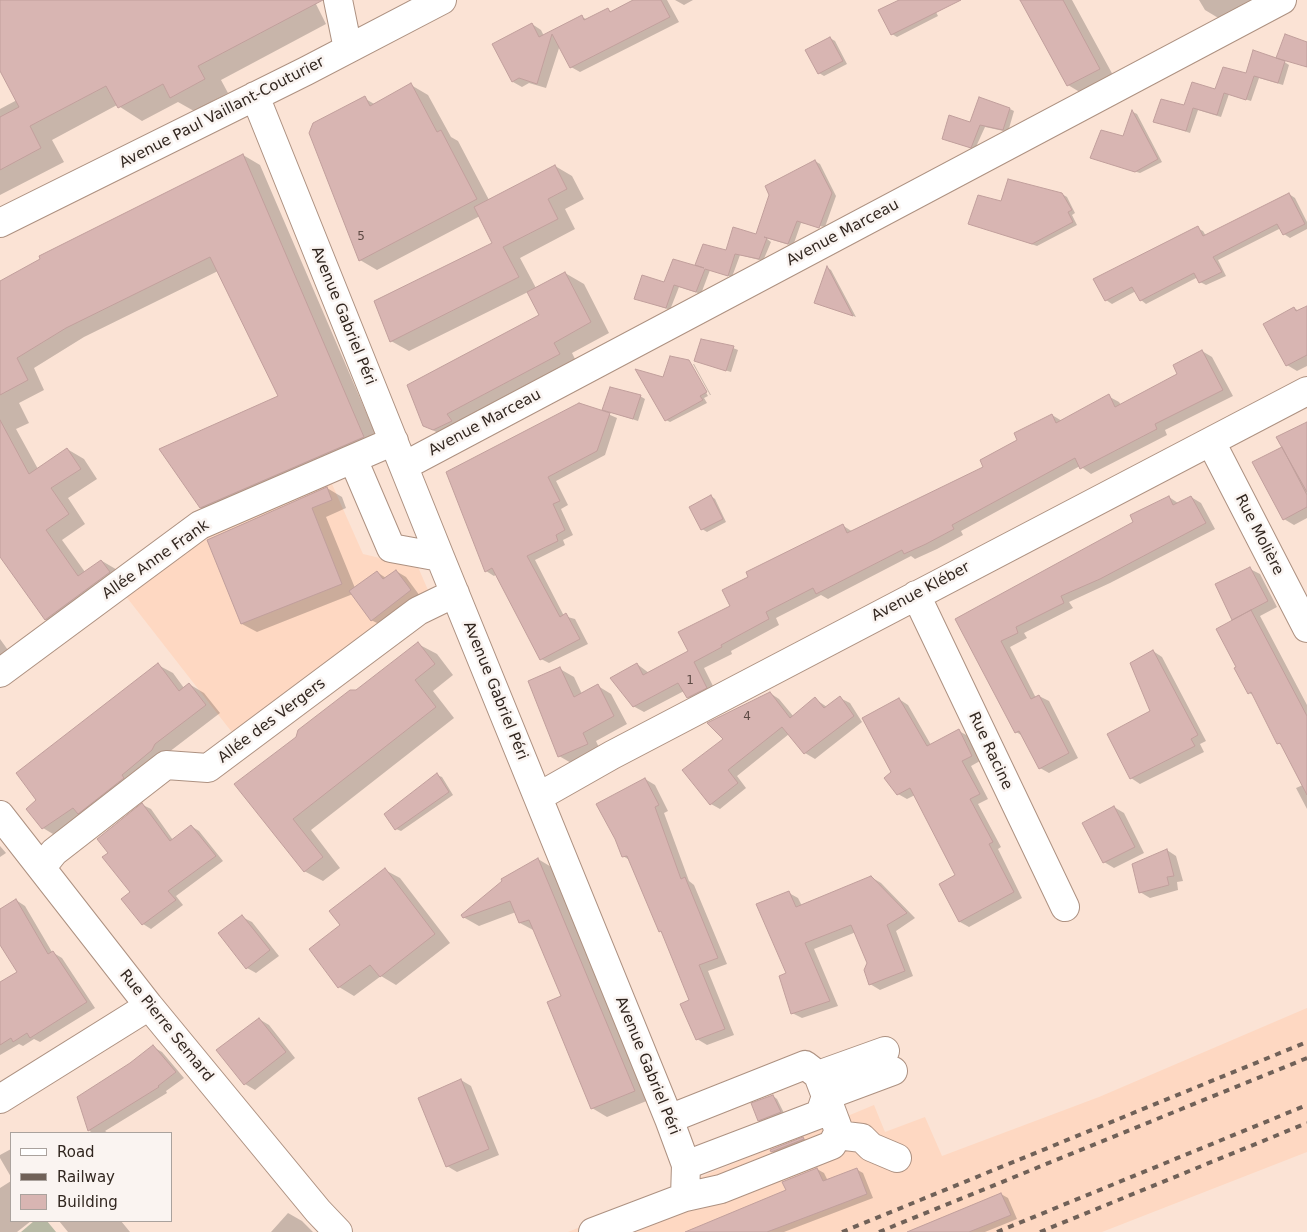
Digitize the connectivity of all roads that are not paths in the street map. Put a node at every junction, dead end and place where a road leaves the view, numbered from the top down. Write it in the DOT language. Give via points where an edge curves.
graph roads {
  1 [pos="338,0"];
  2 [pos="442,0"];
  3 [pos="1282,0"];
  4 [pos="348,49"];
  5 [pos="255,96"];
  6 [pos="0,223"];
  7 [pos="1307,392"];
  8 [pos="394,441"];
  9 [pos="1210,442"];
  10 [pos="354,459"];
  11 [pos="404,466"];
  12 [pos="440,557"];
  13 [pos="454,593"];
  14 [pos="916,595"];
  15 [pos="1307,628"];
  16 [pos="0,672"];
  17 [pos="538,798"];
  18 [pos="0,814"];
  19 [pos="42,867"];
  20 [pos="1065,907"];
  21 [pos="149,1006"];
  22 [pos="889,1061"];
  23 [pos="822,1086"];
  24 [pos="0,1099"];
  25 [pos="669,1119"];
  26 [pos="837,1135"];
  27 [pos="897,1158"];
  28 [pos="686,1165"];
  29 [pos="685,1197"];
  30 [pos="338,1232"];
  31 [pos="593,1232"];
  1 -- 4 [label="street"];
  2 -- 4 [label="street, Avenue Paul Vaillant-Couturier"];
  3 -- 11 [label="street, Avenue Marceau"];
  4 -- 5 [label="street, Avenue Paul Vaillant-Couturier"];
  5 -- 6 [label="street, Avenue Paul Vaillant-Couturier"];
  5 -- 8 [label="street, Avenue Gabriel Péri"];
  7 -- 9 [label="street, Avenue Kléber"];
  8 -- 10 [label="street, Allée Anne Frank"];
  8 -- 11 [label="street, Avenue Gabriel Péri"];
  9 -- 14 [label="street, Avenue Kléber"];
  9 -- 15 [label="street, Rue Molière"];
  10 -- 12 [label="street" via="391,548"];
  10 -- 16 [label="street, Allée Anne Frank" via="200,525"];
  11 -- 12 [label="street, Avenue Gabriel Péri"];
  12 -- 13 [label="street, Avenue Gabriel Péri"];
  13 -- 17 [label="street, Avenue Gabriel Péri"];
  13 -- 19 [label="street, Allée des Vergers" via="418,611 208,768 166,765 54,852"];
  14 -- 17 [label="street, Avenue Kléber" via="612,755"];
  14 -- 20 [label="street, Rue Racine"];
  17 -- 25 [label="street, Avenue Gabriel Péri"];
  18 -- 19 [label="street, Rue Pierre Semard"];
  19 -- 21 [label="street, Rue Pierre Semard"];
  21 -- 24 [label="street"];
  21 -- 30 [label="street, Rue Pierre Semard" via="318,1212"];
  22 -- 23 [label="street"];
  23 -- 25 [label="street" via="805,1065"];
  23 -- 26 [label="street" via="839,1131"];
  23 -- 28 [label="street" via="820,1114"];
  25 -- 28 [label="street, Avenue Gabriel Péri"];
  26 -- 27 [label="street" via="862,1138"];
  26 -- 29 [label="street" via="832,1145 720,1189"];
  28 -- 29 [label="street, Avenue Gabriel Péri"];
  29 -- 31 [label="street"];
}
